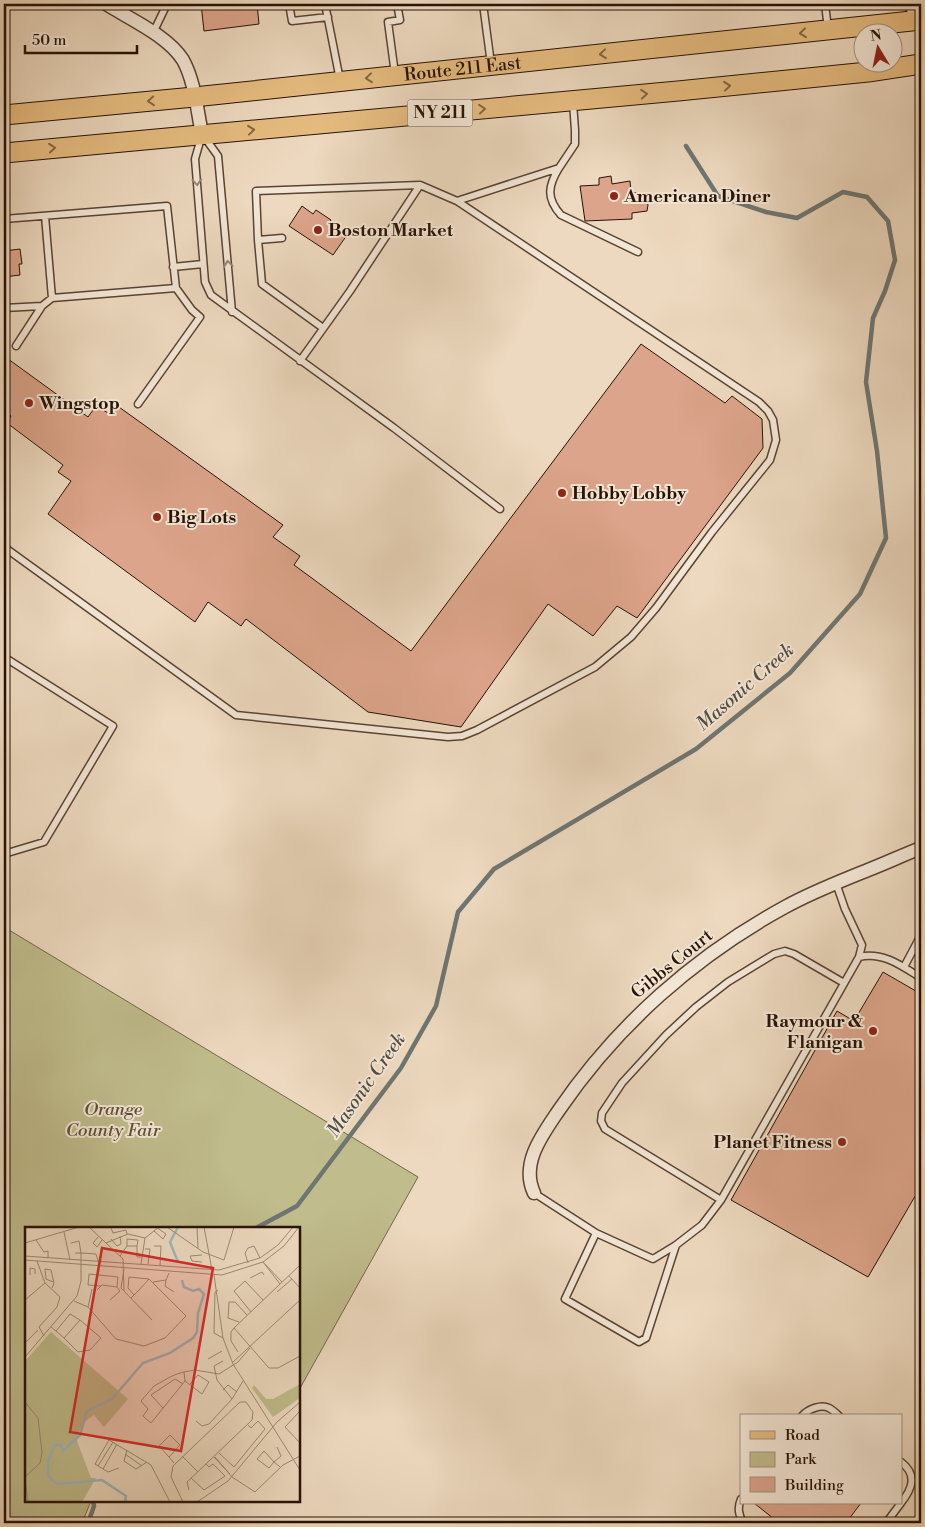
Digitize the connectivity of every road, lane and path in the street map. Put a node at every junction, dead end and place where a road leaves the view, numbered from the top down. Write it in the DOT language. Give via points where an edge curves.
graph roads {
  1 [pos="106,4"];
  2 [pos="167,4"];
  3 [pos="290,4"];
  4 [pos="325,4"];
  5 [pos="397,4"];
  6 [pos="484,4"];
  7 [pos="825,4"];
  8 [pos="912,4"];
  9 [pos="328,17"];
  10 [pos="921,20"];
  11 [pos="828,30"];
  12 [pos="153,33"];
  13 [pos="921,64"];
  14 [pos="492,65"];
  15 [pos="395,75"];
  16 [pos="340,81"];
  17 [pos="194,97"];
  18 [pos="572,101"];
  19 [pos="4,114"];
  20 [pos="202,134"];
  21 [pos="4,153"];
  22 [pos="559,168"];
  23 [pos="420,185"];
  24 [pos="457,201"];
  25 [pos="45,216"];
  26 [pos="4,219"];
  27 [pos="282,238"];
  28 [pos="258,240"];
  29 [pos="638,252"];
  30 [pos="203,264"];
  31 [pos="173,267"];
  32 [pos="176,288"];
  33 [pos="52,298"];
  34 [pos="42,306"];
  35 [pos="4,308"];
  36 [pos="232,312"];
  37 [pos="323,328"];
  38 [pos="16,346"];
  39 [pos="300,361"];
  40 [pos="138,404"];
  41 [pos="500,509"];
  42 [pos="4,547"];
  43 [pos="4,657"];
  44 [pos="921,848"];
  45 [pos="4,854"];
  46 [pos="836,883"];
  47 [pos="921,935"];
  48 [pos="859,958"];
  49 [pos="904,967"];
  50 [pos="921,978"];
  51 [pos="844,983"];
  52 [pos="534,1193"];
  53 [pos="721,1200"];
  54 [pos="596,1233"];
  55 [pos="676,1245"];
  56 [pos="804,1414"];
  57 [pos="837,1414"];
  58 [pos="902,1463"];
  59 [pos="740,1501"];
  60 [pos="902,1502"];
  61 [pos="900,1504"];
  62 [pos="743,1523"];
  63 [pos="886,1523"];
  1 -- 12 [label="street"];
  2 -- 12 [label="lane"];
  3 -- 9 [label="lane" via="292,21"];
  4 -- 9 [label="lane"];
  5 -- 15 [label="lane" via="400,20 388,22"];
  6 -- 14 [label="lane"];
  7 -- 11 [label="lane"];
  8 -- 10 [label="street"];
  9 -- 16 [label="lane"];
  10 -- 11 [label="main road, Route 211 East / NY 211"];
  11 -- 14 [label="main road, Route 211 East / NY 211, one-way"];
  12 -- 17 [label="street" via="169,44 184,62"];
  18 -- 13 [label="main road, NY 211, one-way"];
  14 -- 15 [label="main road, Route 211 East / NY 211"];
  15 -- 16 [label="main road, Route 211 East / NY 211, one-way"];
  16 -- 17 [label="main road, Route 211 East / NY 211"];
  17 -- 19 [label="main road, Route 211 East / NY 211, one-way"];
  17 -- 20 [label="street"];
  20 -- 18 [label="main road, NY 211, one-way"];
  18 -- 22 [label="lane" via="575,144"];
  21 -- 20 [label="main road, NY 211, one-way"];
  20 -- 30 [label="lane, one-way" via="195,159"];
  36 -- 20 [label="lane, one-way" via="218,156"];
  22 -- 24 [label="lane"];
  22 -- 29 [label="lane" via="550,183 552,205 561,215"];
  23 -- 24 [label="lane"];
  23 -- 28 [label="lane" via="256,191"];
  23 -- 37 [label="lane"];
  24 -- 42 [label="lane" via="759,402 773,420 776,440 770,460 656,608 631,637 595,667 462,736 236,715"];
  25 -- 26 [label="lane"];
  25 -- 31 [label="lane" via="167,206"];
  25 -- 33 [label="lane"];
  27 -- 28 [label="lane"];
  28 -- 37 [label="lane" via="262,284"];
  30 -- 31 [label="lane"];
  30 -- 36 [label="lane" via="208,292"];
  31 -- 32 [label="lane"];
  32 -- 33 [label="lane"];
  32 -- 40 [label="lane" via="200,317"];
  33 -- 34 [label="lane"];
  34 -- 35 [label="lane"];
  34 -- 38 [label="lane"];
  36 -- 39 [label="lane"];
  37 -- 39 [label="lane"];
  39 -- 41 [label="lane"];
  43 -- 45 [label="lane" via="113,726 44,842"];
  44 -- 46 [label="street, Gibbs Court"];
  46 -- 48 [label="lane" via="862,945"];
  46 -- 52 [label="street, Gibbs Court" via="786,906 731,939 653,1000 622,1030 572,1091 538,1143 529,1175"];
  47 -- 49 [label="lane"];
  48 -- 49 [label="lane" via="868,955"];
  48 -- 51 [label="lane"];
  49 -- 50 [label="lane"];
  51 -- 53 [label="lane"];
  51 -- 53 [label="lane" via="794,954 785,951 774,954 728,982 696,1007 622,1083 602,1113 605,1129"];
  52 -- 54 [label="lane"];
  53 -- 55 [label="lane" via="702,1225"];
  54 -- 55 [label="lane" via="652,1259"];
  54 -- 55 [label="lane" via="565,1299 639,1342 646,1338"];
  56 -- 57 [label="lane" via="815,1408 828,1407"];
  58 -- 60 [label="lane" via="911,1476 911,1490"];
  59 -- 62 [label="lane" via="738,1505"];
  61 -- 63 [label="lane"];
}
